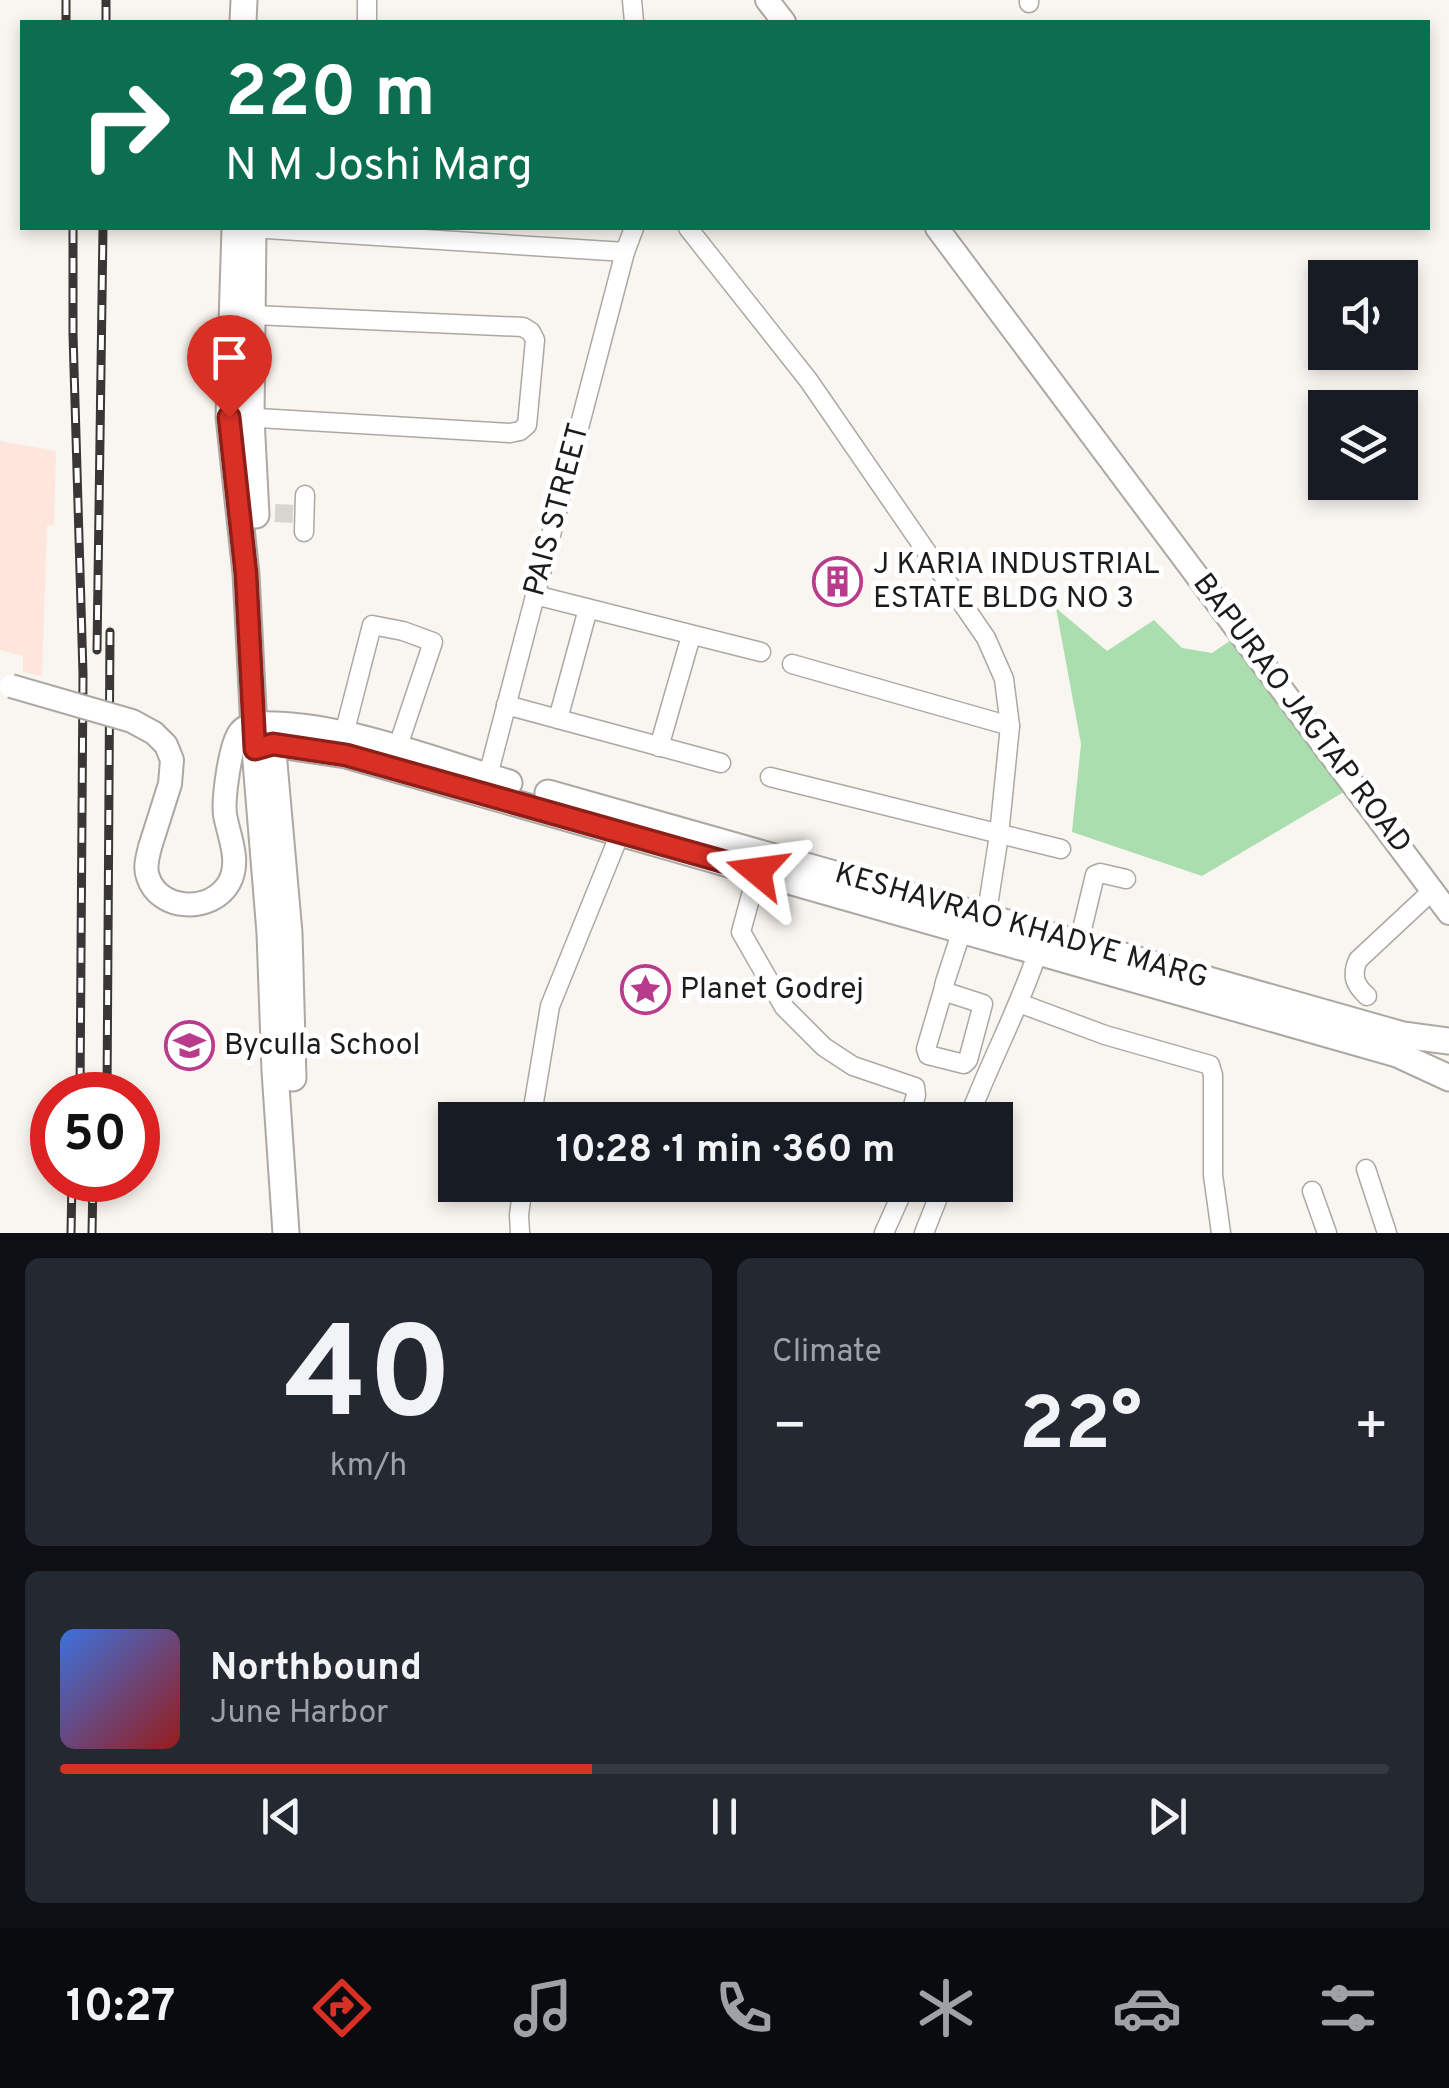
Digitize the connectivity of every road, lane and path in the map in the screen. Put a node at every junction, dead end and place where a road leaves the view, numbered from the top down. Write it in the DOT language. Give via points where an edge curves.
graph roads {
  1 [pos="767,0"];
  2 [pos="782,20"];
  3 [pos="235,230"];
  4 [pos="253,230"];
  5 [pos="284,230"];
  6 [pos="633,230"];
  7 [pos="690,230"];
  8 [pos="938,230"];
  9 [pos="625,252"];
  10 [pos="252,315"];
  11 [pos="242,348"];
  12 [pos="240,417"];
  13 [pos="535,595"];
  14 [pos="588,609"];
  15 [pos="691,636"];
  16 [pos="761,652"];
  17 [pos="792,664"];
  18 [pos="6,682"];
  19 [pos="506,705"];
  20 [pos="558,720"];
  21 [pos="1010,726"];
  22 [pos="344,734"];
  23 [pos="263,736"];
  24 [pos="659,747"];
  25 [pos="398,749"];
  26 [pos="721,763"];
  27 [pos="770,777"];
  28 [pos="486,785"];
  29 [pos="624,824"];
  30 [pos="1000,836"];
  31 [pos="1062,850"];
  32 [pos="760,863"];
  33 [pos="1126,879"];
  34 [pos="1432,891"];
  35 [pos="1449,913"];
  36 [pos="977,928"];
  37 [pos="1041,942"];
  38 [pos="1076,953"];
  39 [pos="943,990"];
  40 [pos="1367,996"];
  41 [pos="1019,1003"];
  42 [pos="1449,1041"];
  43 [pos="284,1071"];
  44 [pos="1449,1078"];
  45 [pos="534,1102"];
  46 [pos="914,1102"];
  47 [pos="975,1102"];
  48 [pos="1366,1169"];
  49 [pos="1312,1191"];
  50 [pos="521,1202"];
  51 [pos="898,1202"];
  52 [pos="937,1202"];
  53 [pos="286,1233"];
  54 [pos="303,1233"];
  55 [pos="520,1233"];
  56 [pos="884,1233"];
  57 [pos="924,1233"];
  58 [pos="1221,1233"];
  59 [pos="1327,1233"];
  60 [pos="1387,1233"];
  1 -- 2 [label="street"];
  3 -- 11 [label="main road"];
  4 -- 10 [label="main road"];
  5 -- 9 [label="street"];
  6 -- 9 [label="street, PAIS STREET"];
  7 -- 21 [label="street" via="809,381 986,638 1004,679"];
  8 -- 34 [label="street, BAPURAO JAGTAP ROAD"];
  9 -- 13 [label="street, PAIS STREET"];
  10 -- 11 [label="main road"];
  10 -- 12 [label="street" via="523,327 535,340 526,425 510,433"];
  11 -- 12 [label="main road"];
  12 -- 23 [label="main road" via="257,512"];
  13 -- 14 [label="street"];
  13 -- 19 [label="street, PAIS STREET"];
  14 -- 15 [label="street"];
  14 -- 20 [label="street"];
  15 -- 16 [label="street"];
  15 -- 24 [label="street"];
  17 -- 21 [label="street"];
  18 -- 23 [label="street, bridge" via="132,721 166,745 170,784 146,861 156,891 170,903 194,905 228,886 234,869 224,796 230,768"];
  19 -- 20 [label="street"];
  19 -- 28 [label="street, PAIS STREET"];
  20 -- 24 [label="street"];
  21 -- 30 [label="street"];
  22 -- 23 [label="main road, KESHAVRAO KHADYE MARG"];
  22 -- 25 [label="main road, KESHAVRAO KHADYE MARG"];
  22 -- 25 [label="street" via="372,625 403,630 433,642"];
  23 -- 28 [label="main road, KESHAVRAO KHADYE MARG"];
  23 -- 43 [label="main road"];
  24 -- 26 [label="street"];
  25 -- 28 [label="main road, KESHAVRAO KHADYE MARG"];
  27 -- 30 [label="street"];
  28 -- 29 [label="main road, KESHAVRAO KHADYE MARG"];
  29 -- 32 [label="main road, KESHAVRAO KHADYE MARG"];
  29 -- 45 [label="street" via="550,1006"];
  30 -- 31 [label="street"];
  30 -- 36 [label="street"];
  32 -- 36 [label="main road, KESHAVRAO KHADYE MARG"];
  32 -- 46 [label="street" via="742,932 784,1008 854,1066 915,1087"];
  33 -- 38 [label="street" via="1095,875"];
  34 -- 35 [label="street, BAPURAO JAGTAP ROAD"];
  34 -- 40 [label="street" via="1358,960 1354,979"];
  36 -- 37 [label="main road, KESHAVRAO KHADYE MARG"];
  36 -- 39 [label="street"];
  37 -- 38 [label="main road, KESHAVRAO KHADYE MARG"];
  37 -- 41 [label="street"];
  38 -- 42 [label="main road, KESHAVRAO KHADYE MARG"];
  38 -- 44 [label="main road, KESHAVRAO KHADYE MARG" via="1397,1054"];
  41 -- 47 [label="street"];
  41 -- 58 [label="street" via="1210,1066"];
  43 -- 53 [label="main road"];
  43 -- 54 [label="main road"];
  48 -- 60 [label="street"];
  49 -- 59 [label="street"];
  50 -- 55 [label="street"];
  51 -- 56 [label="street"];
  52 -- 57 [label="street"];
}
